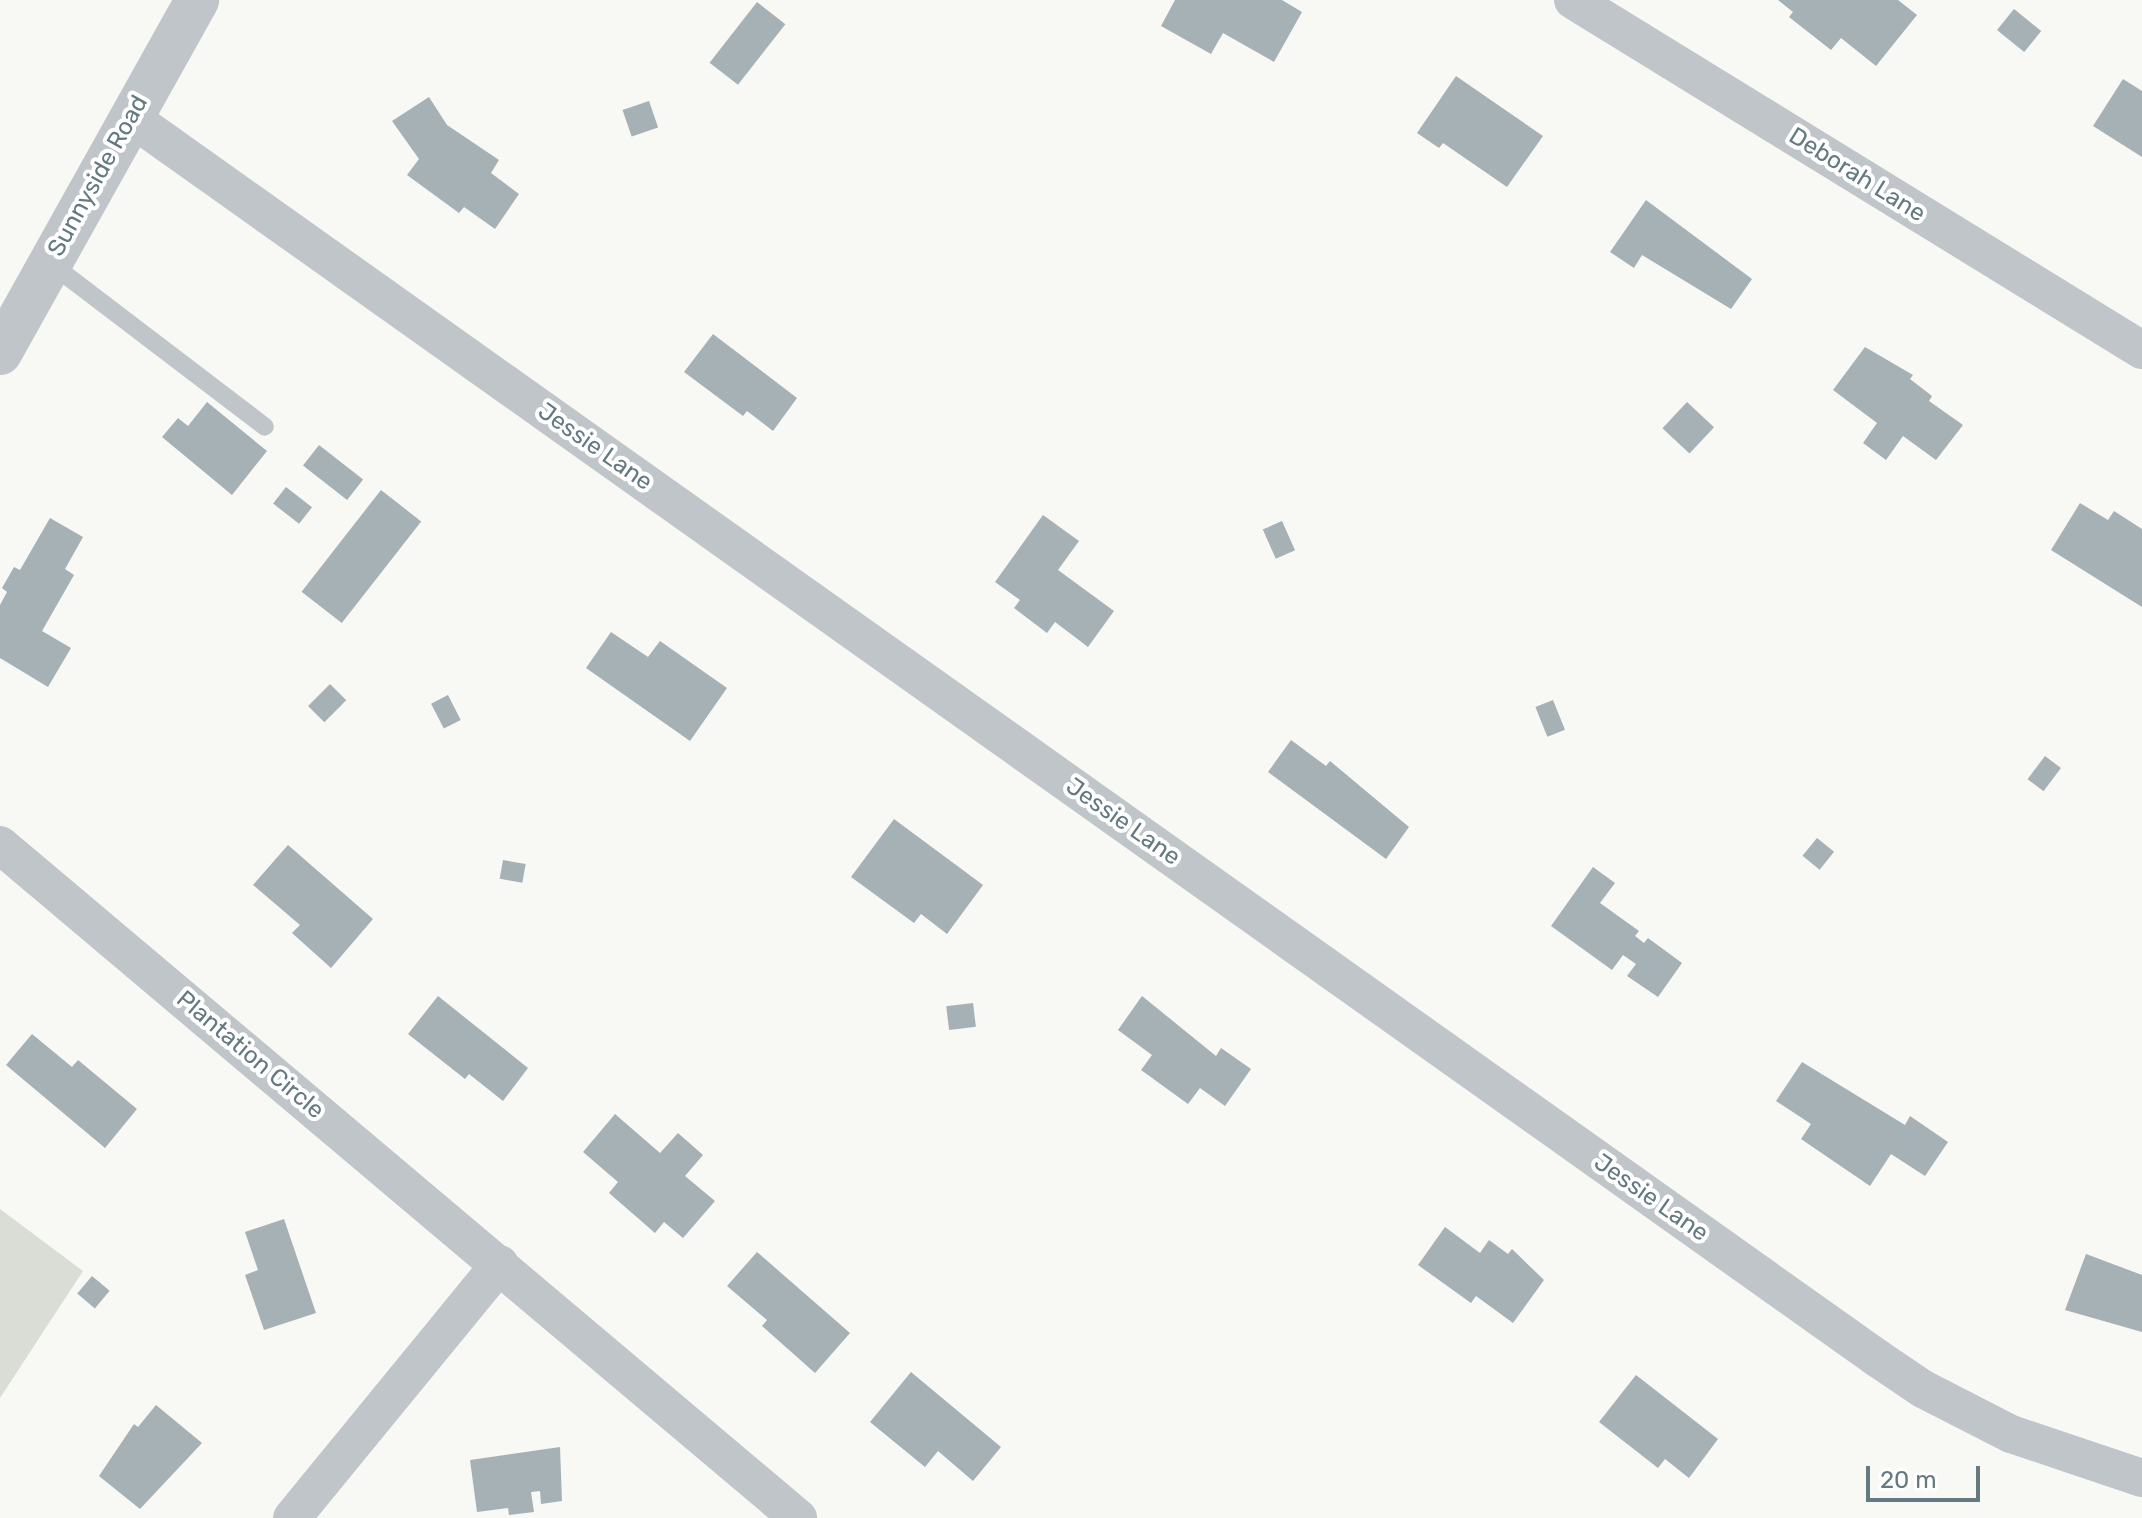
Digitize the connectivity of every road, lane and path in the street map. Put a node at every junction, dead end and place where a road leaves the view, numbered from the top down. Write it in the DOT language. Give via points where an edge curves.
graph roads {
  1 [pos="197,0"];
  2 [pos="1573,0"];
  3 [pos="130,117"];
  4 [pos="50,263"];
  5 [pos="2142,350"];
  6 [pos="0,353"];
  7 [pos="265,427"];
  8 [pos="0,845"];
  9 [pos="500,1264"];
  10 [pos="2142,1478"];
  11 [pos="292,1518"];
  12 [pos="798,1518"];
  1 -- 3 [label="street, Sunnyside Road"];
  2 -- 5 [label="street, Deborah Lane"];
  3 -- 4 [label="street, Sunnyside Road"];
  3 -- 10 [label="street, Jessie Lane" via="1877,1358 1923,1389 2011,1434"];
  4 -- 6 [label="street, Sunnyside Road"];
  4 -- 7 [label="lane"];
  8 -- 9 [label="street, Plantation Circle"];
  9 -- 11 [label="street"];
  9 -- 12 [label="street, Plantation Circle"];
}
